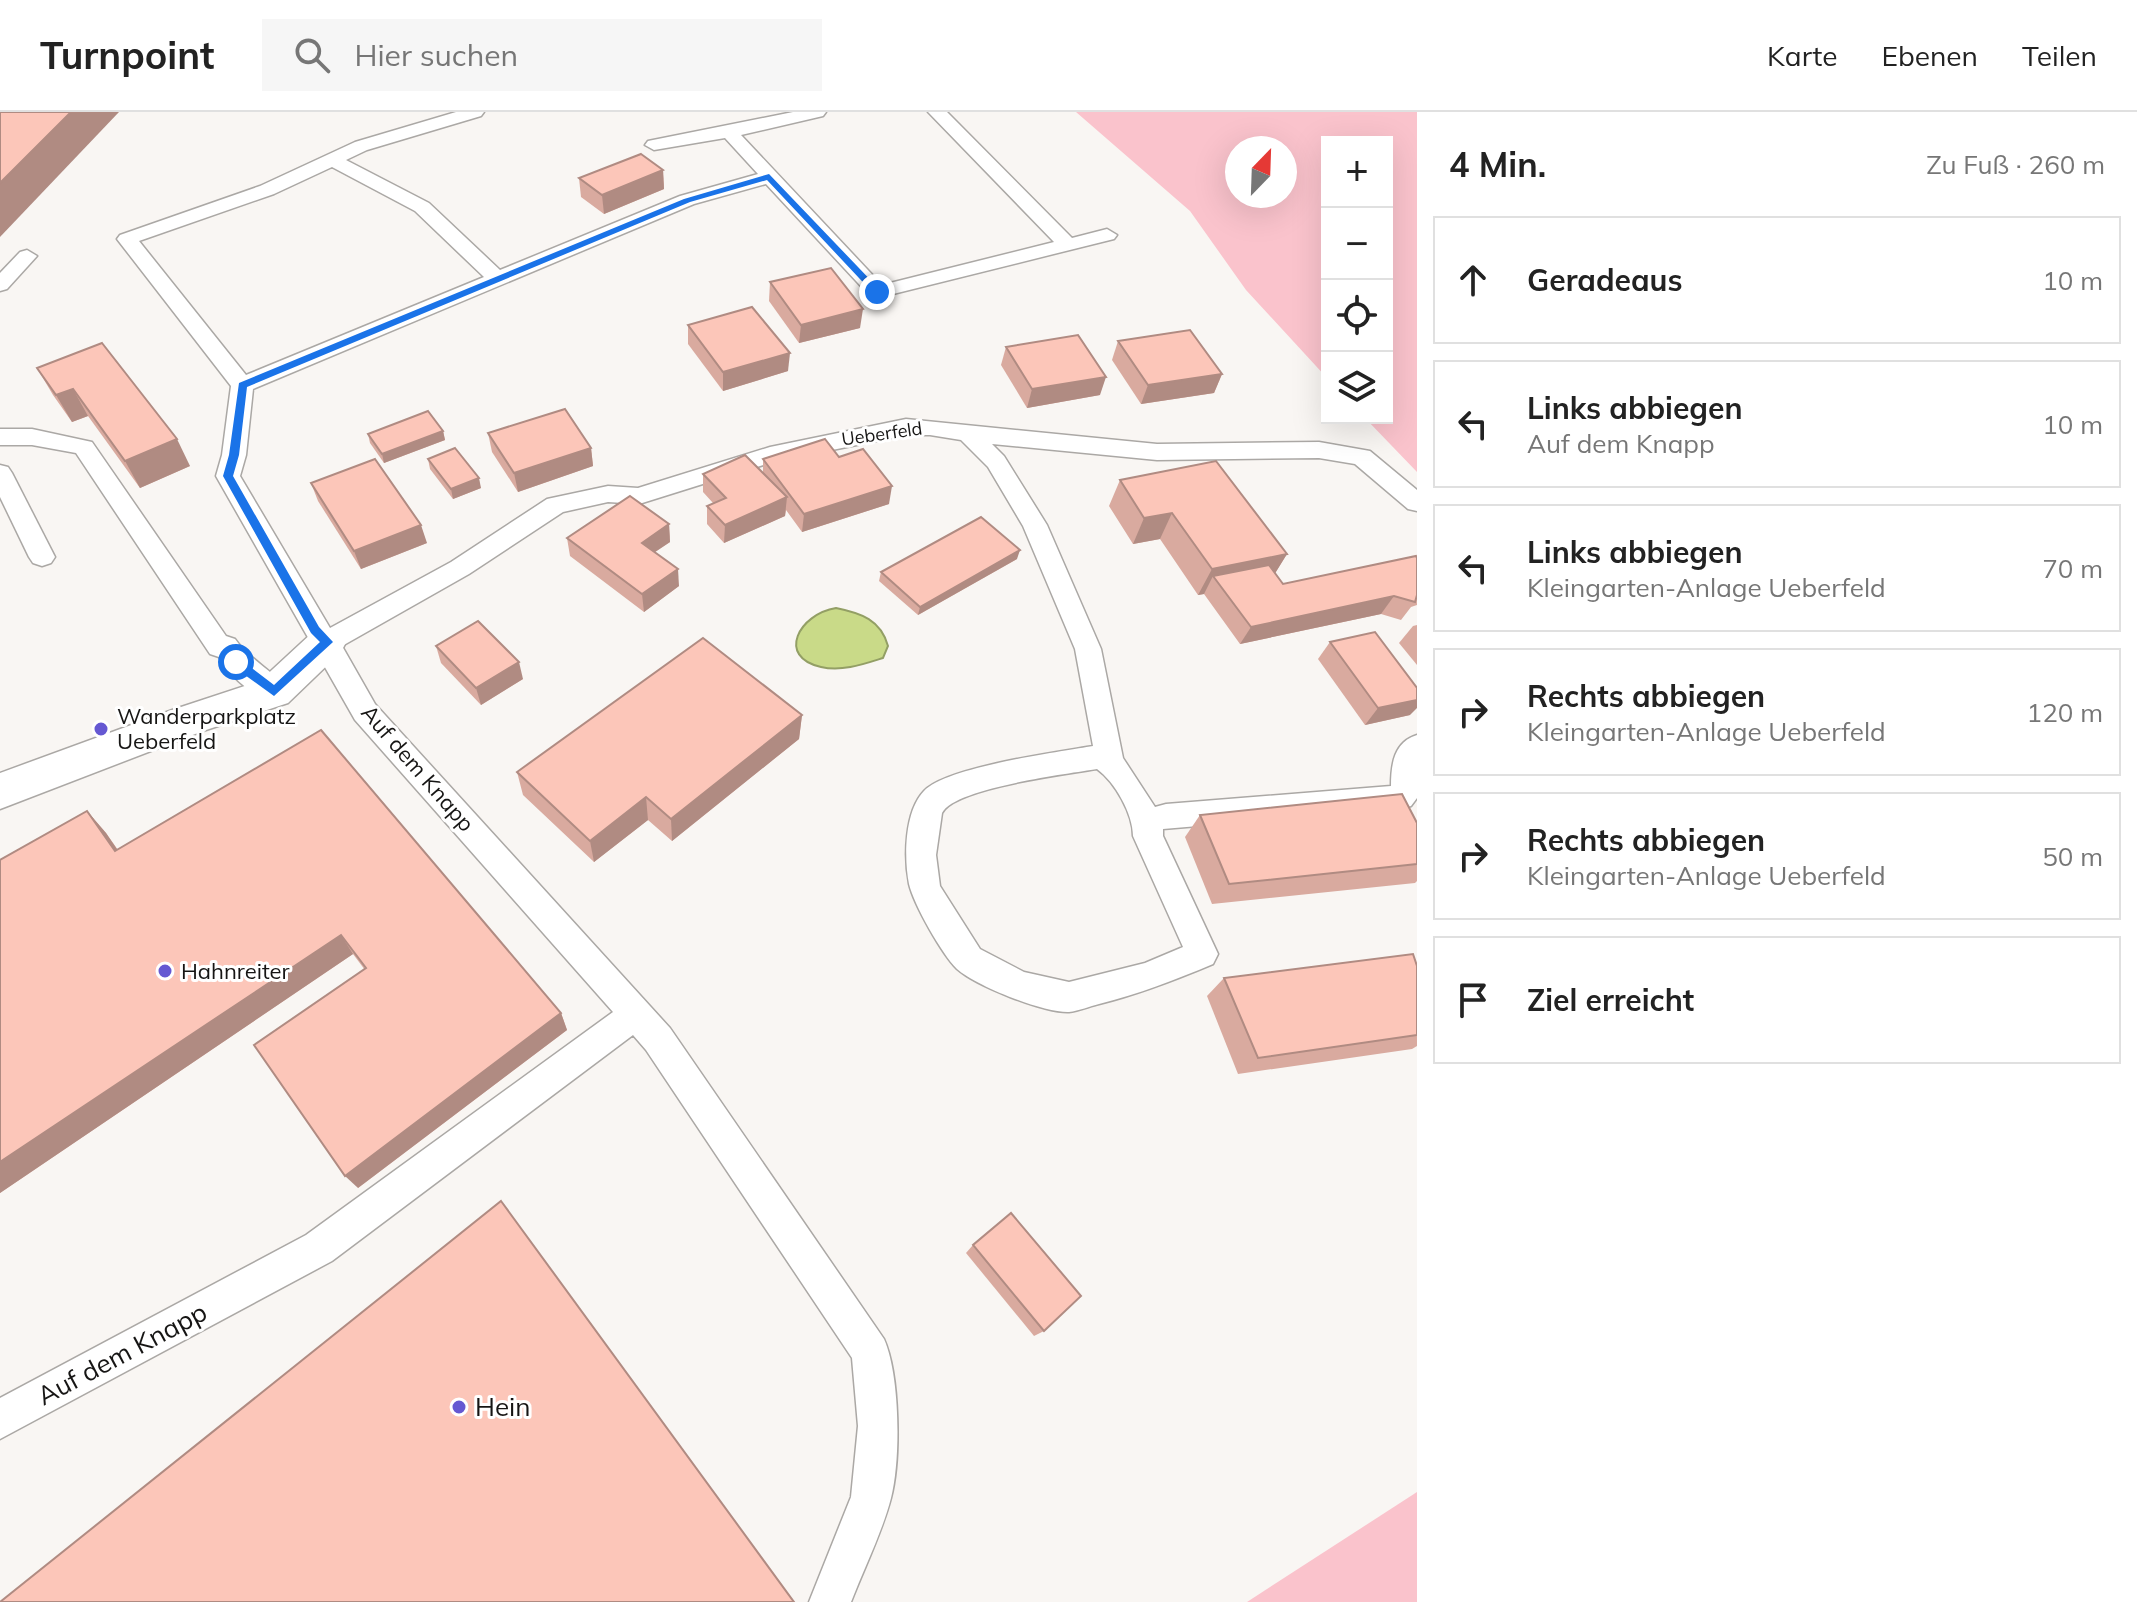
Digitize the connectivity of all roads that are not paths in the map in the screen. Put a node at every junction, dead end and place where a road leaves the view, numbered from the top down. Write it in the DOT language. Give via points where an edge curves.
graph roads {
  1 [pos="475,112"];
  2 [pos="817,112"];
  3 [pos="937,112"];
  4 [pos="729,132"];
  5 [pos="654,145"];
  6 [pos="331,159"];
  7 [pos="769,177"];
  8 [pos="1107,235"];
  9 [pos="1068,245"];
  10 [pos="27,256"];
  11 [pos="497,278"];
  12 [pos="0,285"];
  13 [pos="242,385"];
  14 [pos="968,434"];
  15 [pos="0,437"];
  16 [pos="0,473"];
  17 [pos="1417,503"];
  18 [pos="42,557"];
  19 [pos="327,642"];
  20 [pos="274,692"];
  21 [pos="1417,746"];
  22 [pos="1110,762"];
  23 [pos="0,791"];
  24 [pos="1148,822"];
  25 [pos="636,1014"];
  26 [pos="0,1419"];
  27 [pos="830,1602"];
  1 -- 6 [label="lane"];
  2 -- 4 [label="lane"];
  3 -- 9 [label="lane"];
  4 -- 5 [label="lane"];
  4 -- 7 [label="lane"];
  6 -- 11 [label="lane" via="422,207"];
  6 -- 13 [label="lane" via="267,190 127,239"];
  7 -- 9 [label="lane" via="877,292"];
  7 -- 11 [label="lane" via="687,200"];
  8 -- 9 [label="lane"];
  10 -- 12 [label="lane"];
  11 -- 13 [label="lane"];
  13 -- 19 [label="lane, Auf dem Knapp" via="228,476 315,630"];
  14 -- 17 [label="lane, Ueberfeld" via="1157,452 1319,450 1362,457"];
  14 -- 19 [label="lane, Ueberfeld" via="930,427 880,430 770,455 639,496 608,494 556,505 460,568"];
  14 -- 22 [label="lane" via="996,462 1035,525 1088,649"];
  15 -- 20 [label="lane" via="84,447 219,647 226,646 236,662"];
  16 -- 18 [label="lane"];
  19 -- 20 [label="street"];
  19 -- 25 [label="lane, Auf dem Knapp" via="365,712"];
  20 -- 23 [label="street"];
  21 -- 24 [label="lane" via="1410,750 1401,797 1166,816"];
  22 -- 24 [label="lane"];
  22 -- 24 [label="lane" via="1083,757 1025,769 953,788 934,799 921,855 925,887 944,923 969,959 1018,986 1069,997 1147,977 1202,954 1148,836"];
  25 -- 26 [label="lane, Auf dem Knapp" via="319,1248"];
  25 -- 27 [label="lane, Auf dem Knapp" via="871,1352 878,1426 871,1497"];
}
